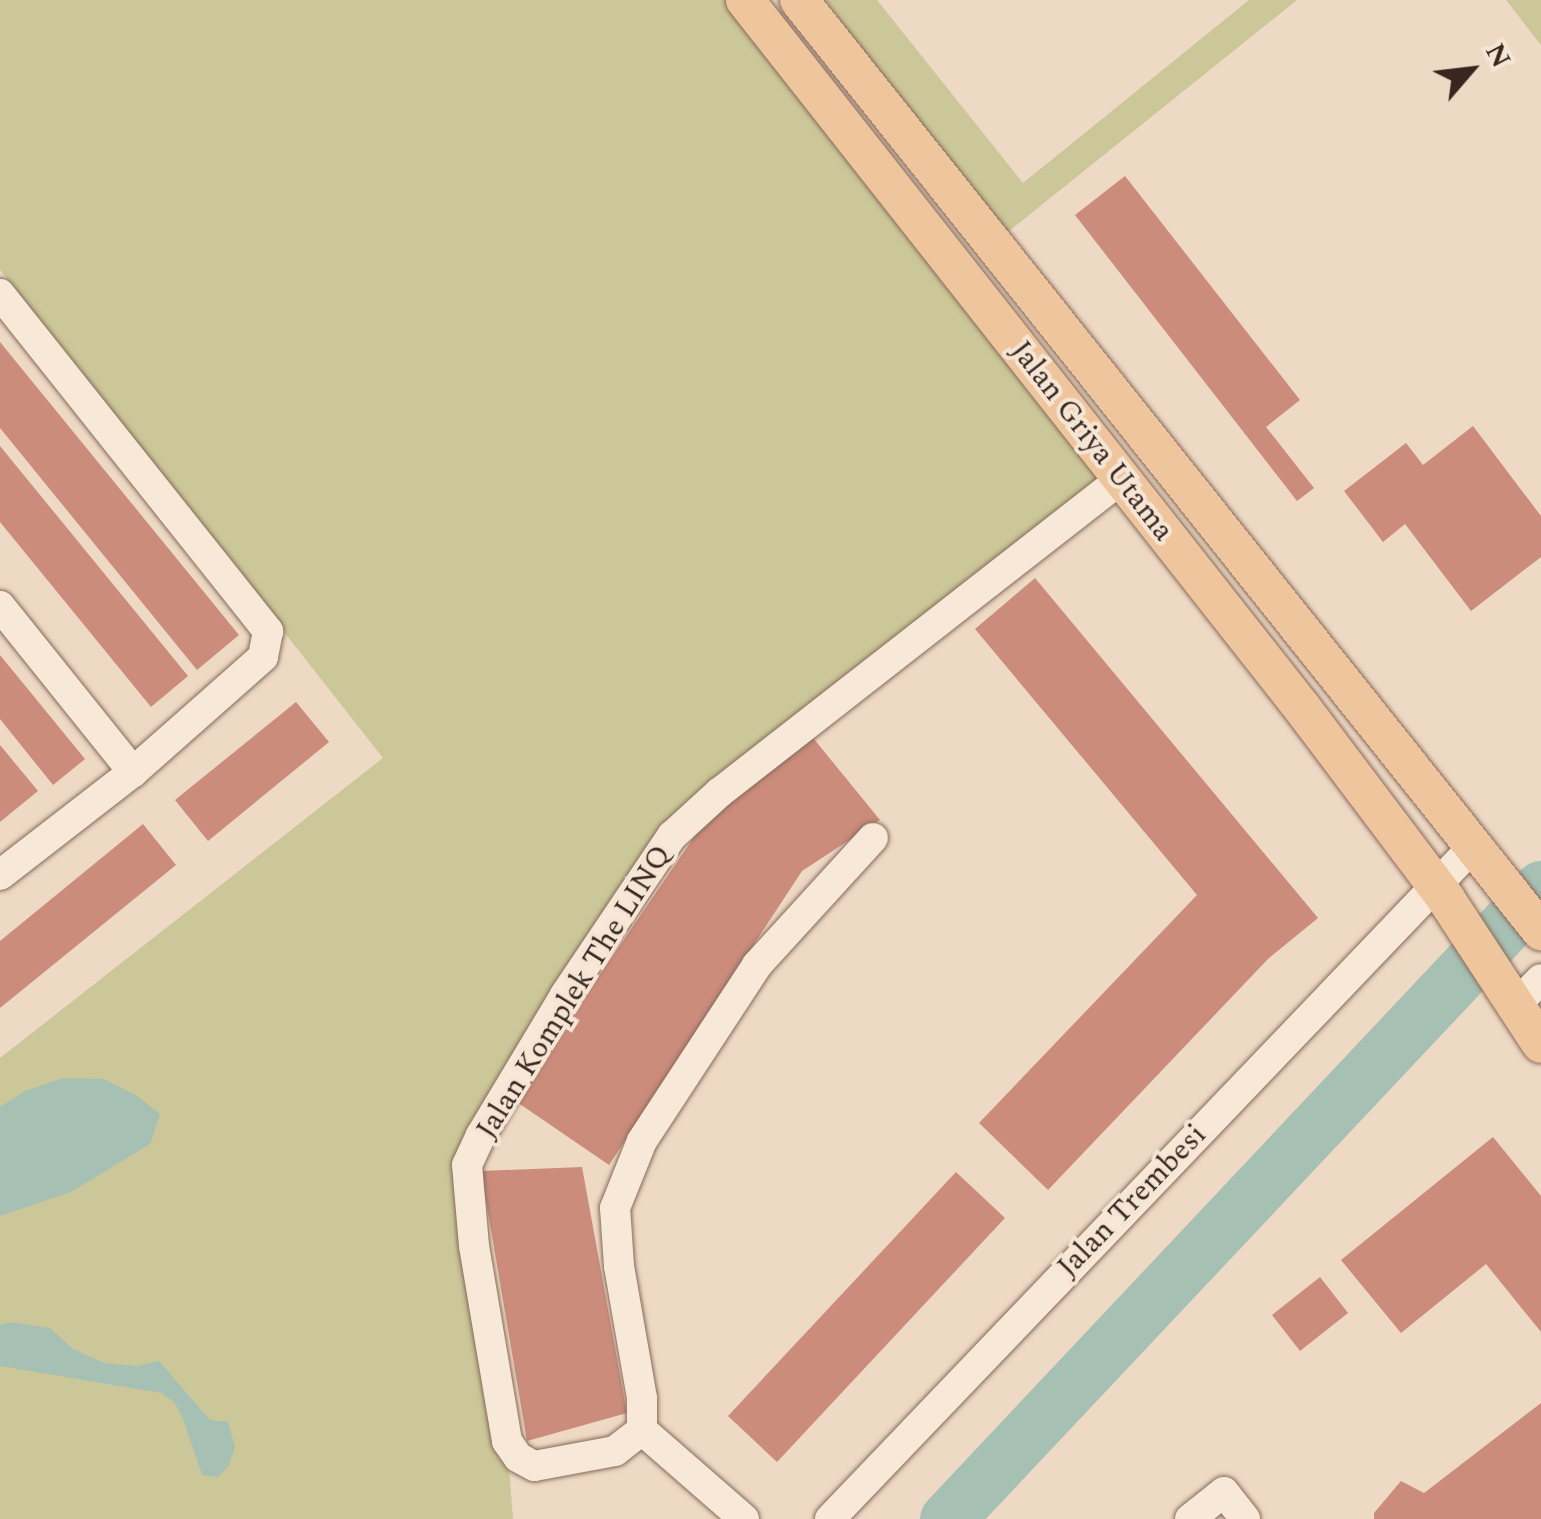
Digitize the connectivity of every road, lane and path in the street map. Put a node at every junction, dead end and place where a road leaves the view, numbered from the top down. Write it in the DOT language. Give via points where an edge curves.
graph roads {
  1 [pos="745,0"];
  2 [pos="800,0"];
  3 [pos="0,294"];
  4 [pos="1121,479"];
  5 [pos="0,606"];
  6 [pos="133,772"];
  7 [pos="874,838"];
  8 [pos="1476,853"];
  9 [pos="0,875"];
  10 [pos="1440,892"];
  11 [pos="1541,931"];
  12 [pos="1541,979"];
  13 [pos="1508,996"];
  14 [pos="1541,1044"];
  15 [pos="642,1430"];
  16 [pos="744,1519"];
  17 [pos="830,1519"];
  18 [pos="1190,1519"];
  19 [pos="1245,1519"];
  1 -- 4 [label="main road, Jalan Griya Utama"];
  2 -- 8 [label="main road, Jalan Griya Utama"];
  3 -- 6 [label="street" via="268,630 263,658"];
  4 -- 10 [label="main road, Jalan Griya Utama"];
  4 -- 15 [label="street, Jalan Komplek The LINQ" via="672,836 565,996 467,1164 507,1441 534,1466 615,1451"];
  5 -- 6 [label="street"];
  6 -- 9 [label="street"];
  7 -- 15 [label="street" via="757,965 642,1141 615,1208"];
  8 -- 10 [label="street"];
  8 -- 11 [label="main road, Jalan Griya Utama"];
  10 -- 13 [label="main road, Jalan Griya Utama"];
  10 -- 17 [label="street, Jalan Trembesi"];
  12 -- 13 [label="street"];
  13 -- 14 [label="main road, Jalan Griya Utama"];
  15 -- 16 [label="street"];
  18 -- 19 [label="street" via="1224,1492"];
}
